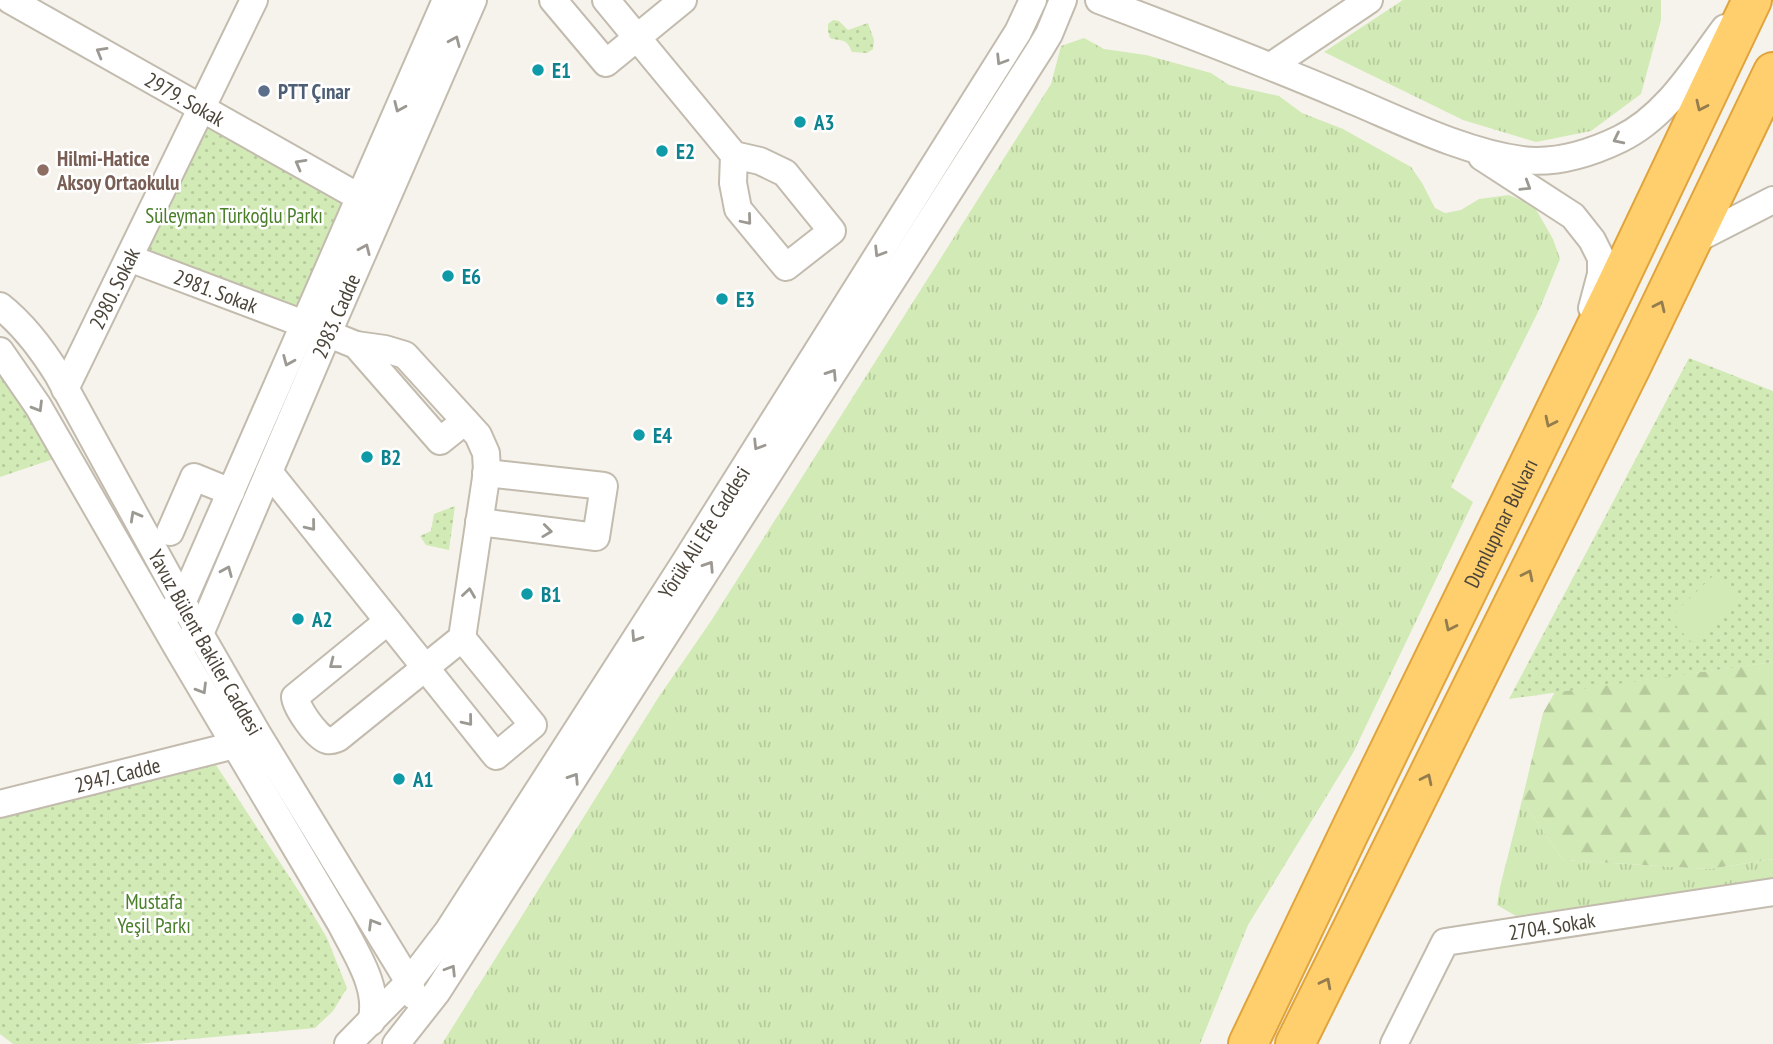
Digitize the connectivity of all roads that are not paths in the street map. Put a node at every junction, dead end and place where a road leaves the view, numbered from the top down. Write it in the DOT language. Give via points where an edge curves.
graph roads {
  1 [pos="10,0"];
  2 [pos="254,0"];
  3 [pos="446,0"];
  4 [pos="473,0"];
  5 [pos="553,0"];
  6 [pos="606,0"];
  7 [pos="683,0"];
  8 [pos="1033,0"];
  9 [pos="1063,0"];
  10 [pos="1099,0"];
  11 [pos="1369,0"];
  12 [pos="1745,0"];
  13 [pos="1752,0"];
  14 [pos="637,38"];
  15 [pos="1271,66"];
  16 [pos="1772,81"];
  17 [pos="201,109"];
  18 [pos="1469,149"];
  19 [pos="734,155"];
  20 [pos="359,197"];
  21 [pos="1773,200"];
  22 [pos="1692,242"];
  23 [pos="129,258"];
  24 [pos="0,306"];
  25 [pos="316,329"];
  26 [pos="0,351"];
  27 [pos="1575,370"];
  28 [pos="65,389"];
  29 [pos="269,472"];
  30 [pos="486,473"];
  31 [pos="231,492"];
  32 [pos="479,522"];
  33 [pos="170,532"];
  34 [pos="182,603"];
  35 [pos="160,617"];
  36 [pos="387,621"];
  37 [pos="200,634"];
  38 [pos="462,638"];
  39 [pos="177,647"];
  40 [pos="425,668"];
  41 [pos="246,739"];
  42 [pos="0,804"];
  43 [pos="1773,892"];
  44 [pos="409,982"];
  45 [pos="370,1022"];
  46 [pos="402,1037"];
  47 [pos="348,1044"];
  48 [pos="1248,1044"];
  49 [pos="1295,1044"];
  50 [pos="1394,1044"];
  17 -- 1 [label="street, 2979. Sokak, one-way"];
  2 -- 17 [label="street, 2980. Sokak"];
  3 -- 20 [label="street, 2983. Cadde, one-way"];
  25 -- 4 [label="street, 2983. Cadde, one-way"];
  5 -- 14 [label="street" via="607,63"];
  6 -- 14 [label="street"];
  7 -- 14 [label="street"];
  8 -- 44 [label="street, Yörük Ali Efe Caddesi, one-way" via="1011,44 685,562 448,931"];
  46 -- 9 [label="street, Yörük Ali Efe Caddesi, one-way" via="437,992 1032,61"];
  10 -- 15 [label="street"];
  11 -- 15 [label="street"];
  12 -- 18 [label="street, one-way" via="1684,84 1645,125 1622,138 1583,154 1543,161"];
  13 -- 27 [label="highway, Dumlupınar Bulvarı, one-way"];
  14 -- 19 [label="street"];
  15 -- 18 [label="street"];
  16 -- 22 [label="highway"];
  20 -- 17 [label="street, 2979. Sokak, one-way"];
  17 -- 23 [label="street, 2980. Sokak"];
  18 -- 27 [label="street, one-way" via="1573,216 1597,249 1601,274"];
  20 -- 25 [label="street, 2983. Cadde"];
  21 -- 22 [label="street"];
  49 -- 22 [label="highway, one-way"];
  23 -- 25 [label="street, 2981. Sokak"];
  23 -- 28 [label="street, 2980. Sokak"];
  24 -- 28 [label="street, Yavuz Bülent Bakiler Caddesi" via="37,344"];
  25 -- 29 [label="street, 2983. Cadde"];
  25 -- 30 [label="street, 2981. Sokak" via="356,345 440,442 465,421 482,444"];
  25 -- 31 [label="street, 2983. Cadde, one-way"];
  26 -- 35 [label="street, Yavuz Bülent Bakiler Caddesi, one-way" via="38,406"];
  27 -- 48 [label="highway, Dumlupınar Bulvarı, one-way"];
  34 -- 28 [label="street, Yavuz Bülent Bakiler Caddesi, one-way"];
  29 -- 36 [label="street, one-way"];
  37 -- 29 [label="street, 2983. Cadde, one-way"];
  30 -- 32 [label="street"];
  32 -- 30 [label="street, one-way" via="596,537 604,486"];
  31 -- 33 [label="street" via="194,477"];
  31 -- 34 [label="street, 2983. Cadde"];
  38 -- 32 [label="street, one-way"];
  34 -- 35 [label="street"];
  34 -- 37 [label="street, Yavuz Bülent Bakiler Caddesi"];
  35 -- 39 [label="street, Yavuz Bülent Bakiler Caddesi"];
  36 -- 40 [label="street"];
  36 -- 40 [label="street, one-way" via="295,697 318,735 338,738"];
  37 -- 39 [label="street"];
  37 -- 41 [label="street, Yavuz Bülent Bakiler Caddesi"];
  38 -- 40 [label="street"];
  40 -- 38 [label="street, one-way" via="496,756 533,725"];
  39 -- 41 [label="street, Yavuz Bülent Bakiler Caddesi, one-way"];
  41 -- 42 [label="street, 2947. Cadde"];
  44 -- 41 [label="street, Yavuz Bülent Bakiler Caddesi, one-way"];
  41 -- 45 [label="street, Yavuz Bülent Bakiler Caddesi" via="357,956 372,996"];
  43 -- 50 [label="street, 2704. Sokak" via="1445,942"];
  44 -- 45 [label="street, Yörük Ali Efe Caddesi"];
  44 -- 46 [label="street" via="415,1007 413,1021"];
  45 -- 47 [label="street, Yörük Ali Efe Caddesi"];
}
